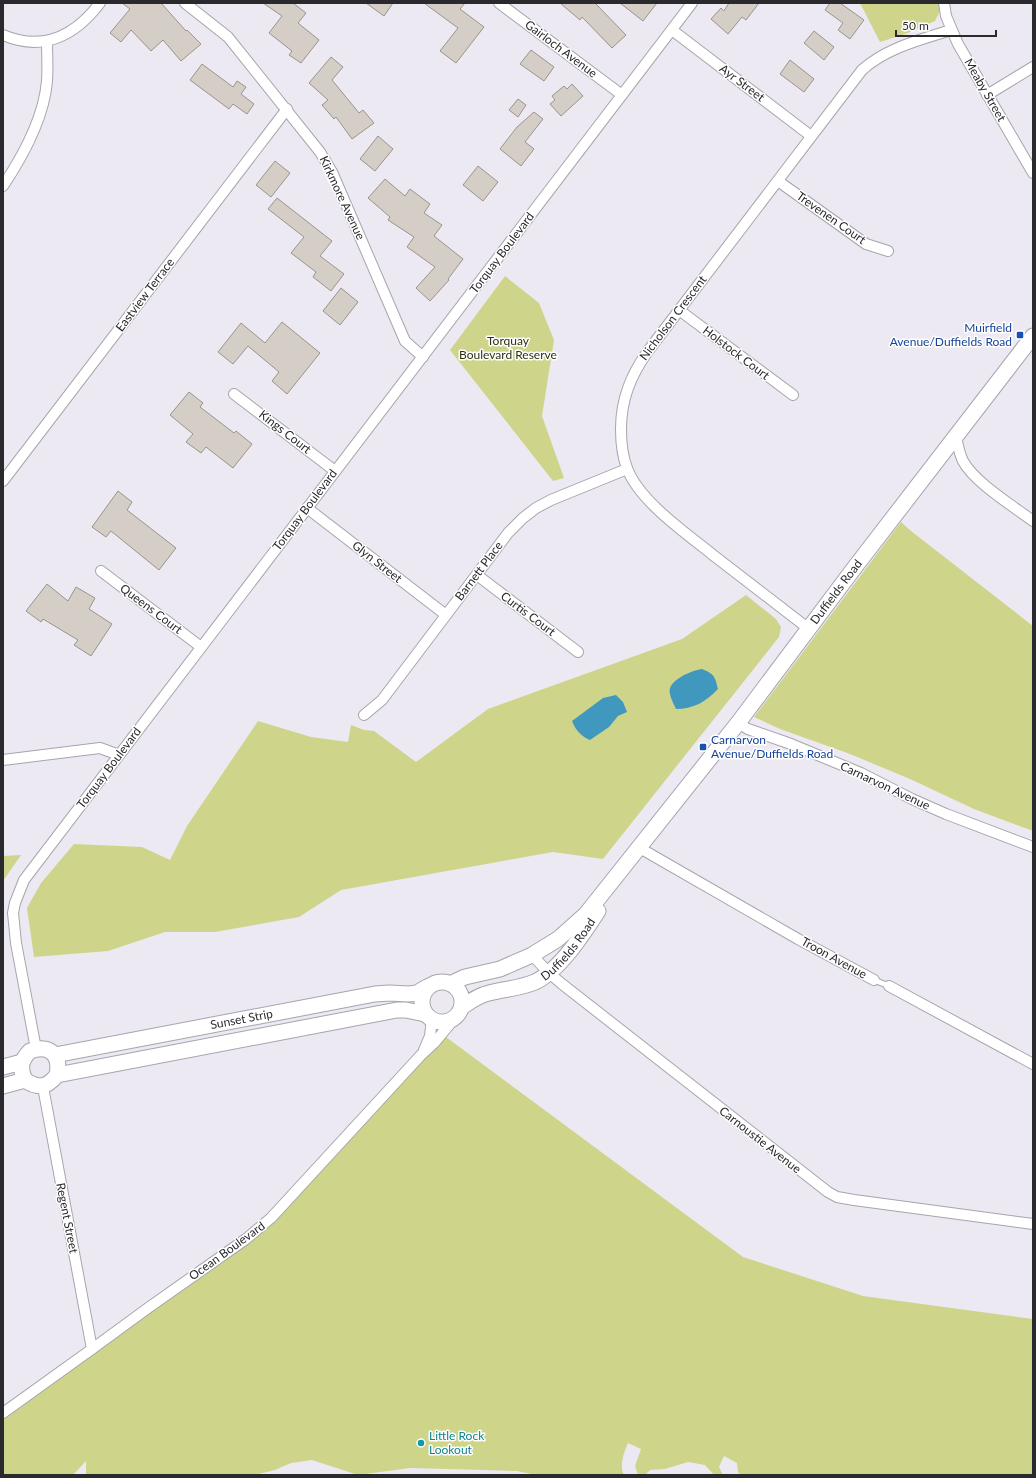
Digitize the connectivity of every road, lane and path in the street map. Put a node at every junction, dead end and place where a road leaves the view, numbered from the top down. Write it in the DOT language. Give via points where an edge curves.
graph roads {
  1 [pos="100,3"];
  2 [pos="185,3"];
  3 [pos="499,3"];
  4 [pos="692,3"];
  5 [pos="944,3"];
  6 [pos="672,30"];
  7 [pos="951,30"];
  8 [pos="3,35"];
  9 [pos="47,41"];
  10 [pos="1033,67"];
  11 [pos="622,95"];
  12 [pos="987,95"];
  13 [pos="286,109"];
  14 [pos="811,136"];
  15 [pos="1033,173"];
  16 [pos="778,181"];
  17 [pos="3,186"];
  18 [pos="888,251"];
  19 [pos="679,310"];
  20 [pos="1033,336"];
  21 [pos="423,357"];
  22 [pos="234,394"];
  23 [pos="792,395"];
  24 [pos="956,437"];
  25 [pos="627,469"];
  26 [pos="335,471"];
  27 [pos="3,481"];
  28 [pos="307,508"];
  29 [pos="1033,521"];
  30 [pos="101,571"];
  31 [pos="477,575"];
  32 [pos="446,615"];
  33 [pos="809,629"];
  34 [pos="201,647"];
  35 [pos="578,652"];
  36 [pos="364,715"];
  37 [pos="738,723"];
  38 [pos="120,755"];
  39 [pos="3,760"];
  40 [pos="638,847"];
  41 [pos="1033,847"];
  42 [pos="532,955"];
  43 [pos="549,973"];
  44 [pos="874,980"];
  45 [pos="452,983"];
  46 [pos="427,986"];
  47 [pos="889,986"];
  48 [pos="458,1013"];
  49 [pos="428,1016"];
  50 [pos="36,1049"];
  51 [pos="55,1055"];
  52 [pos="421,1055"];
  53 [pos="22,1062"];
  54 [pos="1033,1064"];
  55 [pos="3,1067"];
  56 [pos="57,1075"];
  57 [pos="25,1080"];
  58 [pos="3,1086"];
  59 [pos="43,1086"];
  60 [pos="1033,1224"];
  61 [pos="92,1350"];
  62 [pos="3,1413"];
  1 -- 9 [label="street" via="86,20 74,29"];
  2 -- 13 [label="street, Kirkmore Avenue" via="228,36"];
  3 -- 11 [label="street, Gairloch Avenue"];
  4 -- 6 [label="street, Torquay Boulevard"];
  5 -- 7 [label="street, Meaby Street"];
  6 -- 11 [label="street, Torquay Boulevard"];
  6 -- 14 [label="street, Ayr Street"];
  7 -- 12 [label="street, Meaby Street"];
  7 -- 14 [label="street, Nicholson Crescent" via="896,49 872,61 853,81"];
  8 -- 9 [label="street" via="24,41"];
  9 -- 17 [label="street" via="47,82 42,107 23,153"];
  10 -- 12 [label="street"];
  11 -- 21 [label="street, Torquay Boulevard"];
  12 -- 15 [label="street, Meaby Street"];
  13 -- 21 [label="street, Kirkmore Avenue" via="320,152 332,172 405,342"];
  13 -- 27 [label="street, Eastview Terrace"];
  14 -- 16 [label="street, Nicholson Crescent"];
  16 -- 18 [label="street, Trevenen Court" via="866,244"];
  16 -- 19 [label="street, Nicholson Crescent"];
  19 -- 23 [label="street, Holstock Court"];
  19 -- 25 [label="street, Nicholson Crescent" via="639,364 623,400 621,437"];
  20 -- 24 [label="street, Duffields Road"];
  21 -- 26 [label="street, Torquay Boulevard"];
  22 -- 26 [label="street, Kings Court"];
  24 -- 29 [label="street" via="963,462 971,472"];
  24 -- 33 [label="street, Duffields Road"];
  25 -- 31 [label="street, Barnett Place" via="536,508 508,533"];
  25 -- 33 [label="street, Nicholson Crescent" via="644,496 668,520"];
  26 -- 28 [label="street, Torquay Boulevard"];
  28 -- 32 [label="street, Glyn Street"];
  28 -- 34 [label="street, Torquay Boulevard"];
  30 -- 34 [label="street, Queens Court"];
  31 -- 32 [label="street, Barnett Place"];
  31 -- 35 [label="street, Curtis Court"];
  32 -- 36 [label="street, Barnett Place" via="382,700"];
  33 -- 37 [label="street, Duffields Road"];
  34 -- 38 [label="street, Torquay Boulevard"];
  37 -- 40 [label="street, Duffields Road"];
  37 -- 41 [label="street, Carnarvon Avenue" via="861,773 946,814"];
  38 -- 39 [label="street" via="100,748"];
  38 -- 50 [label="street, Torquay Boulevard" via="24,880 15,903 15,936"];
  40 -- 42 [label="street, Duffields Road" via="586,914 558,939"];
  40 -- 43 [label="street, Duffields Road" via="587,927"];
  40 -- 44 [label="street, Troon Avenue"];
  42 -- 43 [label="street, Carnoustie Avenue"];
  42 -- 45 [label="street, Duffields Road" via="500,969 465,977"];
  43 -- 48 [label="street, Duffields Road" via="534,982 475,998"];
  43 -- 60 [label="street, Carnoustie Avenue" via="837,1197"];
  44 -- 47 [label="lane, Troon Avenue"];
  45 -- 46 [label="street, Sunset Strip" via="440,982"];
  45 -- 48 [label="street" via="462,996"];
  46 -- 49 [label="street" via="422,998 423,1009"];
  46 -- 51 [label="street, Sunset Strip" via="417,993 375,994"];
  47 -- 54 [label="street, Troon Avenue"];
  48 -- 49 [label="street, Sunset Strip" via="443,1022 437,1022"];
  48 -- 52 [label="street, Ocean Boulevard"];
  49 -- 52 [label="street, Ocean Boulevard" via="430,1036"];
  49 -- 56 [label="street, Sunset Strip" via="397,1010"];
  50 -- 51 [label="street, Sunset Strip" via="48,1050"];
  50 -- 53 [label="street" via="30,1051"];
  51 -- 56 [label="street" via="58,1060"];
  52 -- 61 [label="street, Ocean Boulevard" via="271,1218 246,1239"];
  53 -- 55 [label="street"];
  53 -- 57 [label="street" via="21,1069"];
  56 -- 59 [label="street, Sunset Strip"];
  57 -- 58 [label="street"];
  57 -- 59 [label="street" via="35,1086"];
  59 -- 61 [label="street, Regent Street"];
  61 -- 62 [label="street, Ocean Boulevard"];
}
